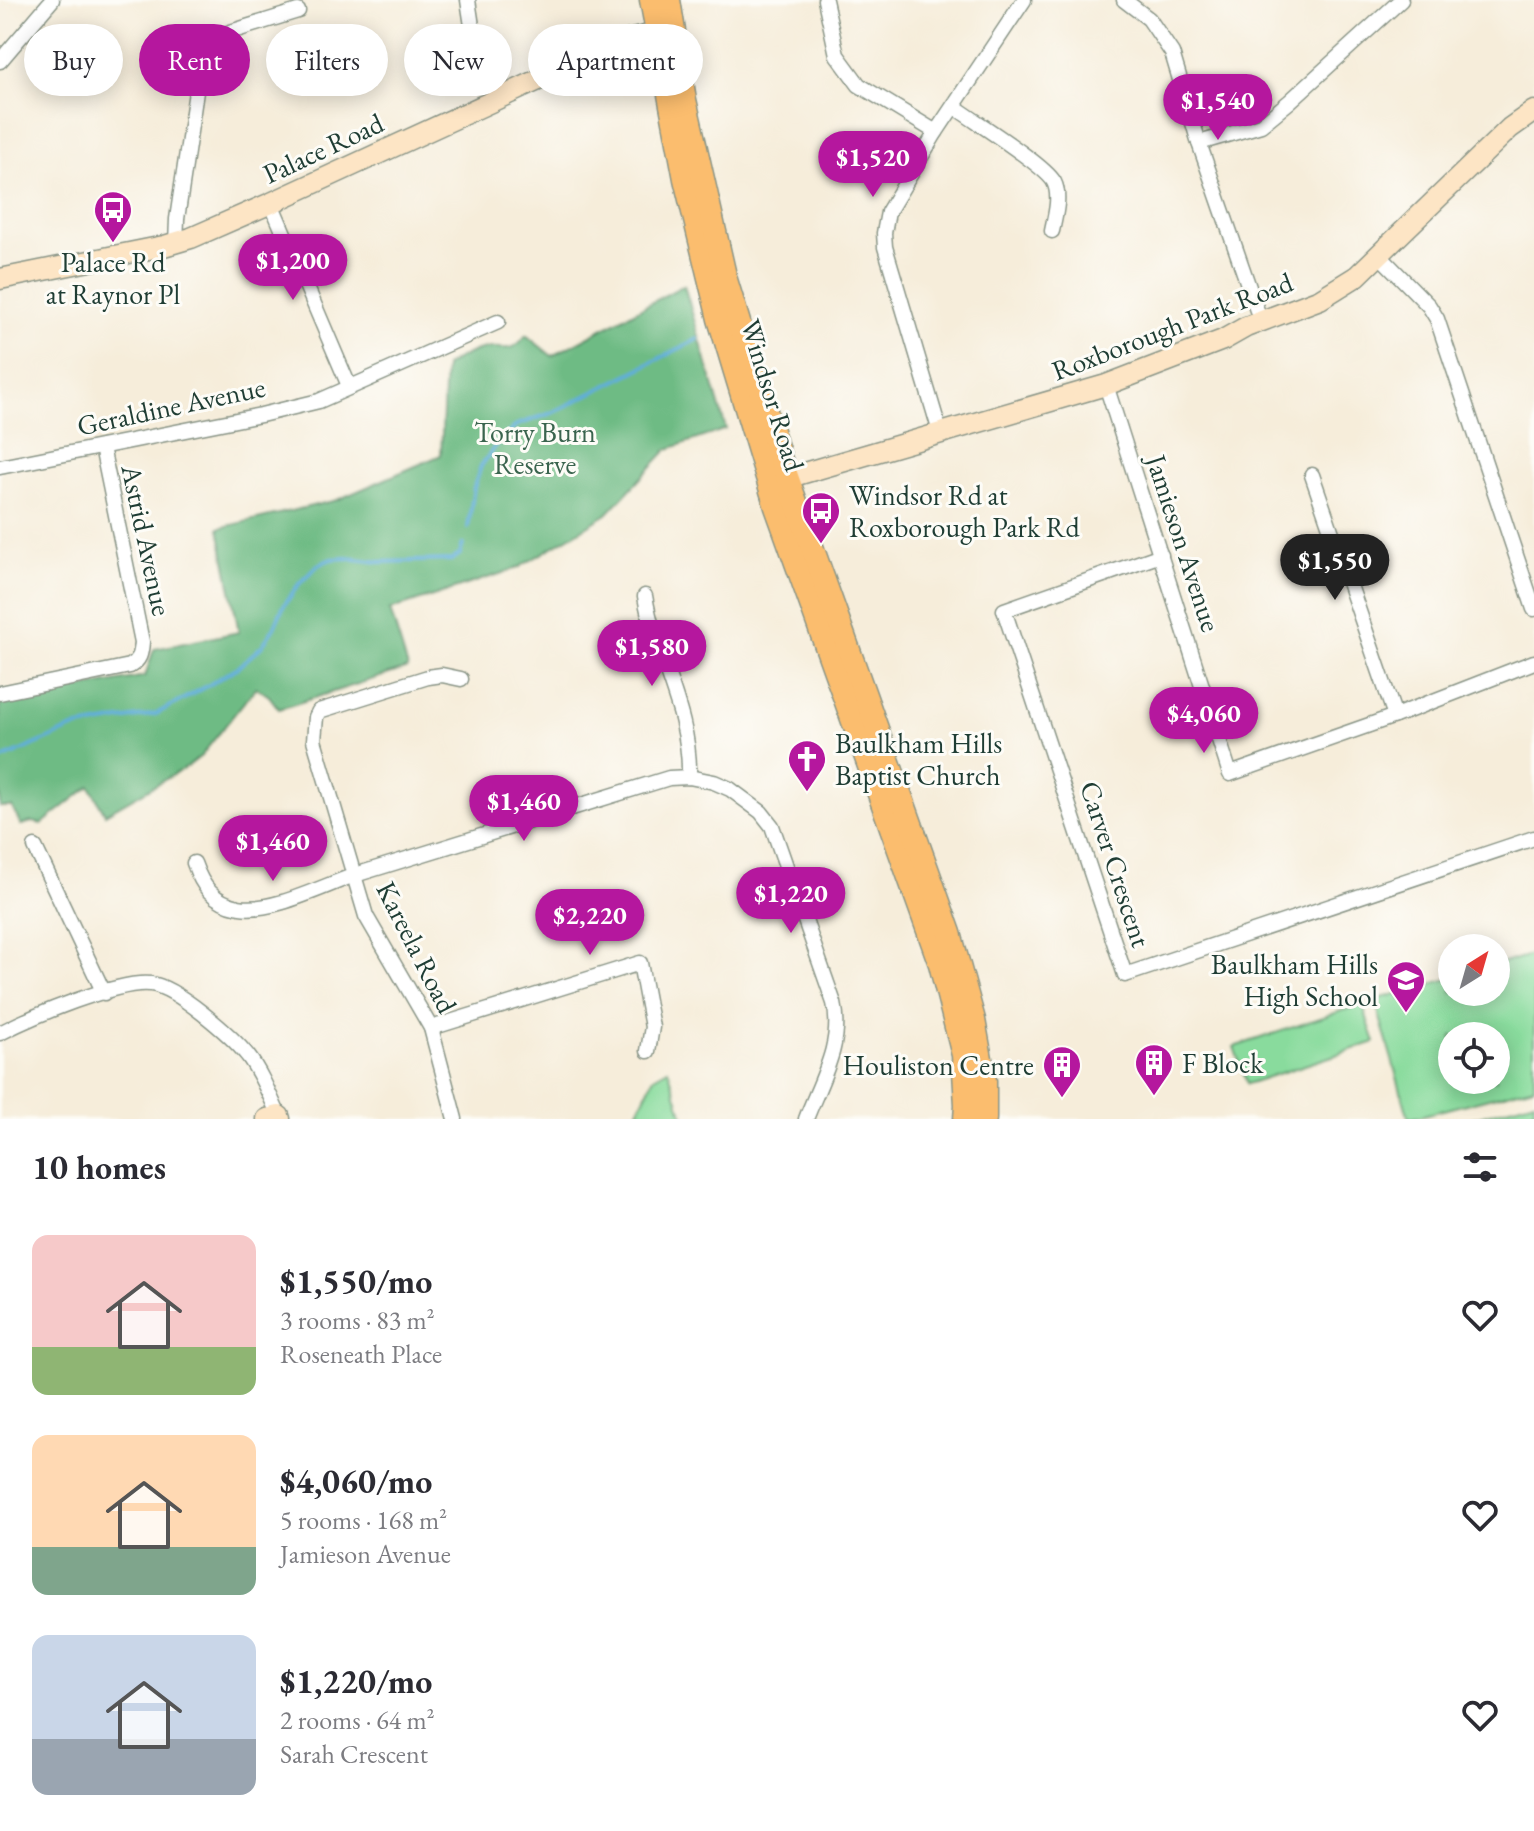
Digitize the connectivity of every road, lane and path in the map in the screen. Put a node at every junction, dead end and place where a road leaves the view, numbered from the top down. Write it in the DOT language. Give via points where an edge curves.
graph roads {
  1 [pos="52,0"];
  2 [pos="468,0"];
  3 [pos="651,0"];
  4 [pos="669,0"];
  5 [pos="825,0"];
  6 [pos="1024,0"];
  7 [pos="1124,0"];
  8 [pos="1401,0"];
  9 [pos="298,11"];
  10 [pos="472,24"];
  11 [pos="655,24"];
  12 [pos="0,61"];
  13 [pos="501,96"];
  14 [pos="669,96"];
  15 [pos="955,107"];
  16 [pos="1534,111"];
  17 [pos="936,132"];
  18 [pos="1199,143"];
  19 [pos="271,203"];
  20 [pos="1052,231"];
  21 [pos="176,243"];
  22 [pos="1379,255"];
  23 [pos="0,279"];
  24 [pos="498,322"];
  25 [pos="1261,322"];
  26 [pos="1106,385"];
  27 [pos="349,386"];
  28 [pos="940,432"];
  29 [pos="102,447"];
  30 [pos="0,467"];
  31 [pos="1312,475"];
  32 [pos="778,481"];
  33 [pos="1161,555"];
  34 [pos="645,596"];
  35 [pos="1534,609"];
  36 [pos="1534,662"];
  37 [pos="461,679"];
  38 [pos="0,693"];
  39 [pos="1395,716"];
  40 [pos="689,777"];
  41 [pos="1534,838"];
  42 [pos="35,847"];
  43 [pos="194,863"];
  44 [pos="353,876"];
  45 [pos="104,993"];
  46 [pos="431,1028"];
  47 [pos="0,1033"];
  48 [pos="648,1051"];
  49 [pos="275,1118"];
  50 [pos="455,1119"];
  51 [pos="806,1119"];
  52 [pos="965,1119"];
  53 [pos="985,1119"];
  1 -- 12 [label="street"];
  2 -- 10 [label="street"];
  3 -- 11 [label="main road, Windsor Road"];
  4 -- 32 [label="main road, Windsor Road" via="685,100"];
  5 -- 17 [label="street" via="837,55 859,85"];
  6 -- 15 [label="street"];
  7 -- 18 [label="street" via="1149,19 1172,53"];
  8 -- 18 [label="street" via="1261,125"];
  9 -- 21 [label="street" via="214,37 206,46"];
  13 -- 19 [label="street, Palace Road"];
  14 -- 32 [label="main road, Windsor Road" via="698,240 744,410"];
  15 -- 17 [label="street"];
  15 -- 20 [label="street" via="1054,182"];
  16 -- 22 [label="street, Roxborough Park Road"];
  17 -- 28 [label="street" via="888,212 884,233"];
  18 -- 25 [label="street"];
  19 -- 21 [label="street, Palace Road"];
  19 -- 27 [label="street"];
  21 -- 23 [label="street, Palace Road"];
  22 -- 25 [label="street, Roxborough Park Road" via="1344,287"];
  22 -- 35 [label="street" via="1437,319"];
  24 -- 27 [label="street, Geraldine Avenue"];
  25 -- 26 [label="street, Roxborough Park Road"];
  26 -- 28 [label="street, Roxborough Park Road"];
  26 -- 33 [label="street, Jamieson Avenue"];
  27 -- 29 [label="street, Geraldine Avenue" via="319,401"];
  28 -- 32 [label="street, Roxborough Park Road"];
  29 -- 30 [label="street, Geraldine Avenue"];
  29 -- 38 [label="street, Astrid Avenue" via="142,642 137,662"];
  31 -- 39 [label="street"];
  32 -- 52 [label="main road, Windsor Road" via="940,964 963,1055"];
  32 -- 53 [label="main road, Windsor Road" via="950,933 974,1020 985,1081"];
  33 -- 39 [label="street, Jamieson Avenue" via="1230,774"];
  33 -- 41 [label="street, Carver Crescent" via="1004,610 1125,975"];
  34 -- 40 [label="street" via="650,626 687,729"];
  36 -- 39 [label="street, Jamieson Avenue"];
  37 -- 44 [label="street, Kareela Road" via="428,677 319,711 314,740"];
  40 -- 44 [label="street" via="669,778"];
  40 -- 51 [label="street" via="730,789 761,812 776,834 789,871 838,1019 834,1046"];
  42 -- 45 [label="street"];
  43 -- 44 [label="street" via="201,884 213,896 240,907 262,907"];
  44 -- 46 [label="street, Kareela Road" via="366,916"];
  45 -- 47 [label="street"];
  45 -- 49 [label="street" via="146,984 171,990 250,1058"];
  46 -- 48 [label="street" via="640,963 652,1027"];
  46 -- 50 [label="street, Kareela Road"];
}
